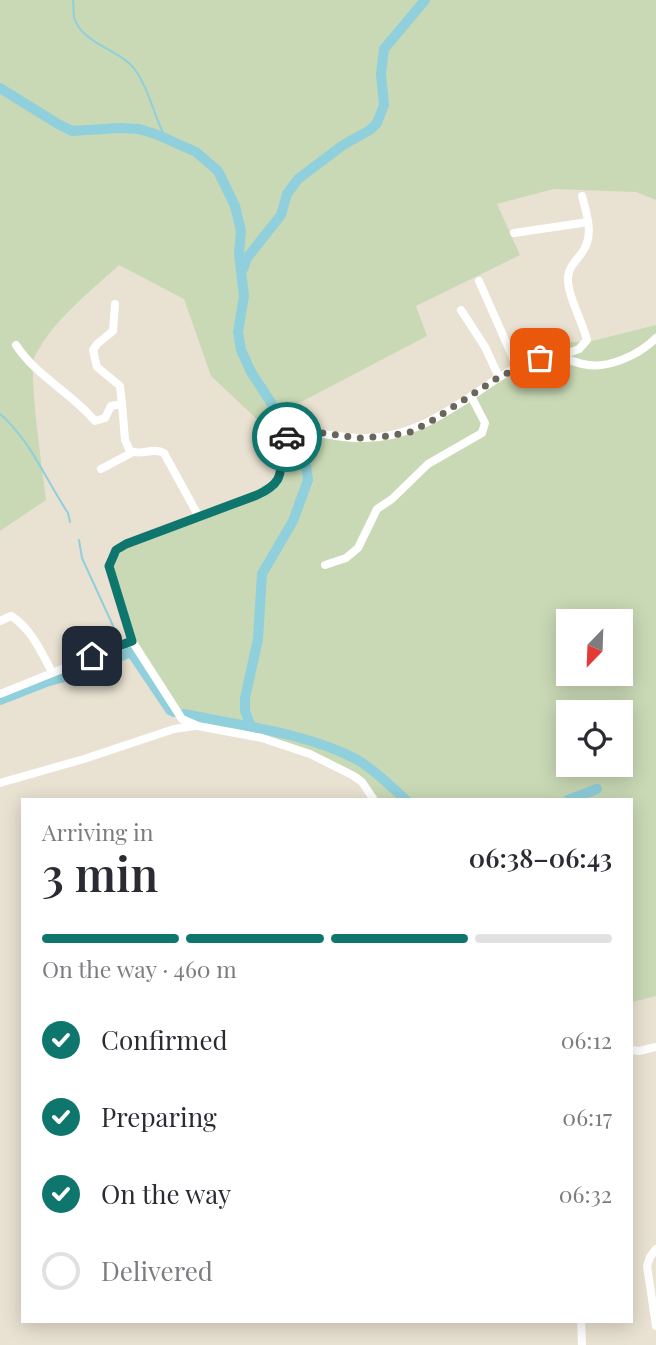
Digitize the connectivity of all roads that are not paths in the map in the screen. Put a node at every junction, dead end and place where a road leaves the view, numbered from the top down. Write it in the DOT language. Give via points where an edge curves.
graph roads {
  1 [pos="582,196"];
  2 [pos="589,224"];
  3 [pos="513,233"];
  4 [pos="479,281"];
  5 [pos="115,304"];
  6 [pos="461,310"];
  7 [pos="656,338"];
  8 [pos="16,345"];
  9 [pos="560,356"];
  10 [pos="517,367"];
  11 [pos="499,377"];
  12 [pos="471,396"];
  13 [pos="122,404"];
  14 [pos="133,452"];
  15 [pos="101,469"];
  16 [pos="199,517"];
  17 [pos="326,565"];
  18 [pos="0,621"];
  19 [pos="132,641"];
  20 [pos="52,672"];
  21 [pos="0,694"];
  22 [pos="198,726"];
  23 [pos="0,783"];
  24 [pos="373,798"];
  25 [pos="656,1047"];
  26 [pos="633,1050"];
  27 [pos="656,1249"];
  28 [pos="582,1323"];
  29 [pos="656,1326"];
  30 [pos="582,1345"];
  1 -- 2 [label="street"];
  2 -- 3 [label="street"];
  2 -- 9 [label="street" via="588,242 571,266 568,279 587,340 579,349"];
  4 -- 10 [label="street"];
  5 -- 13 [label="street" via="113,331 93,350 97,367 120,386"];
  6 -- 11 [label="street"];
  7 -- 9 [label="street" via="642,350 606,363 581,364"];
  8 -- 13 [label="street" via="95,421 105,418 111,405"];
  9 -- 10 [label="street"];
  10 -- 11 [label="street"];
  11 -- 12 [label="street"];
  12 -- 16 [label="street" via="410,432 359,438 292,432 283,445 281,475 272,487"];
  12 -- 17 [label="street" via="485,423 482,433 428,464 377,509 358,548"];
  13 -- 14 [label="street" via="125,440"];
  14 -- 15 [label="street"];
  14 -- 16 [label="street" via="164,453"];
  16 -- 19 [label="street" via="126,544 111,558 109,566"];
  18 -- 20 [label="street" via="11,616 22,624"];
  19 -- 20 [label="street"];
  19 -- 22 [label="street" via="179,715"];
  20 -- 21 [label="street"];
  22 -- 23 [label="street" via="174,729"];
  22 -- 24 [label="street" via="262,738 310,754 354,776"];
  25 -- 26 [label="street"];
  27 -- 29 [label="street" via="648,1266"];
  28 -- 30 [label="street"];
}
